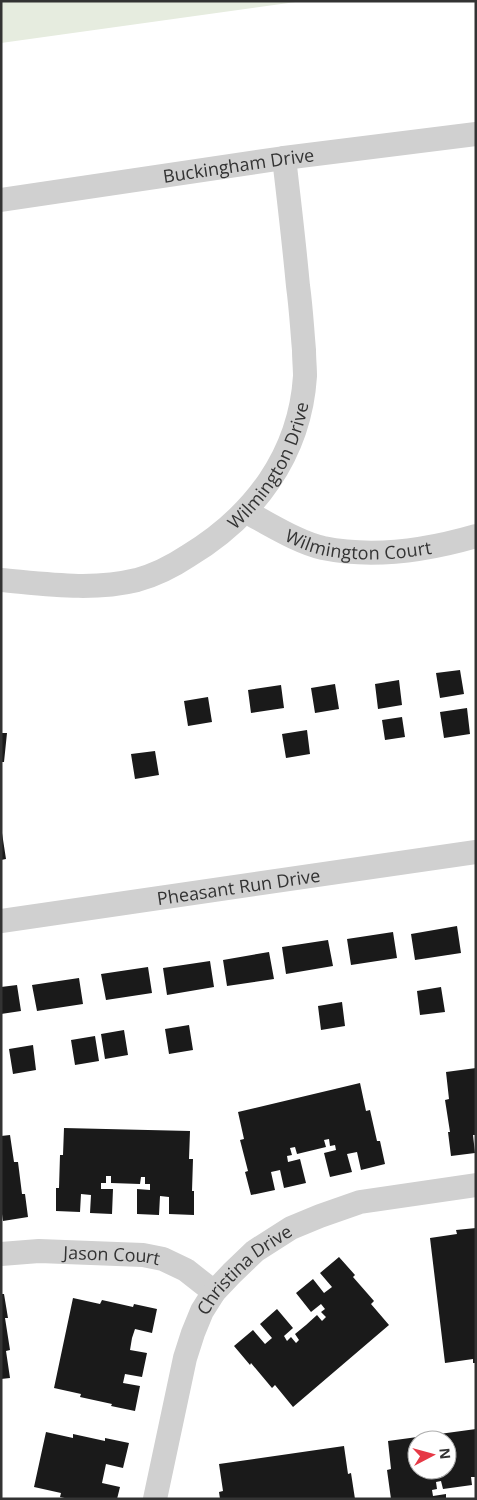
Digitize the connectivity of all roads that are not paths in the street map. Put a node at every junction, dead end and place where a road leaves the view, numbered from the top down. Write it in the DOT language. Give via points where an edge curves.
graph roads {
  1 [pos="476,134"];
  2 [pos="284,158"];
  3 [pos="1,200"];
  4 [pos="246,512"];
  5 [pos="476,536"];
  6 [pos="1,580"];
  7 [pos="476,852"];
  8 [pos="1,921"];
  9 [pos="476,1186"];
  10 [pos="1,1254"];
  11 [pos="214,1292"];
  12 [pos="155,1499"];
  1 -- 2 [label="street, Buckingham Drive"];
  2 -- 3 [label="street, Buckingham Drive"];
  2 -- 4 [label="street, Wilmington Drive" via="302,314 305,375 295,432 282,462"];
  4 -- 5 [label="street, Wilmington Court" via="322,548 359,552 403,550"];
  4 -- 6 [label="street, Wilmington Drive" via="204,547 171,567 138,580 78,587"];
  7 -- 8 [label="street, Pheasant Run Drive"];
  9 -- 11 [label="street, Christina Drive" via="360,1202 320,1216 291,1228 255,1251"];
  10 -- 11 [label="street, Jason Court" via="39,1251 143,1255 163,1259 186,1270"];
  11 -- 12 [label="street, Christina Drive" via="202,1311 185,1358"];
}
